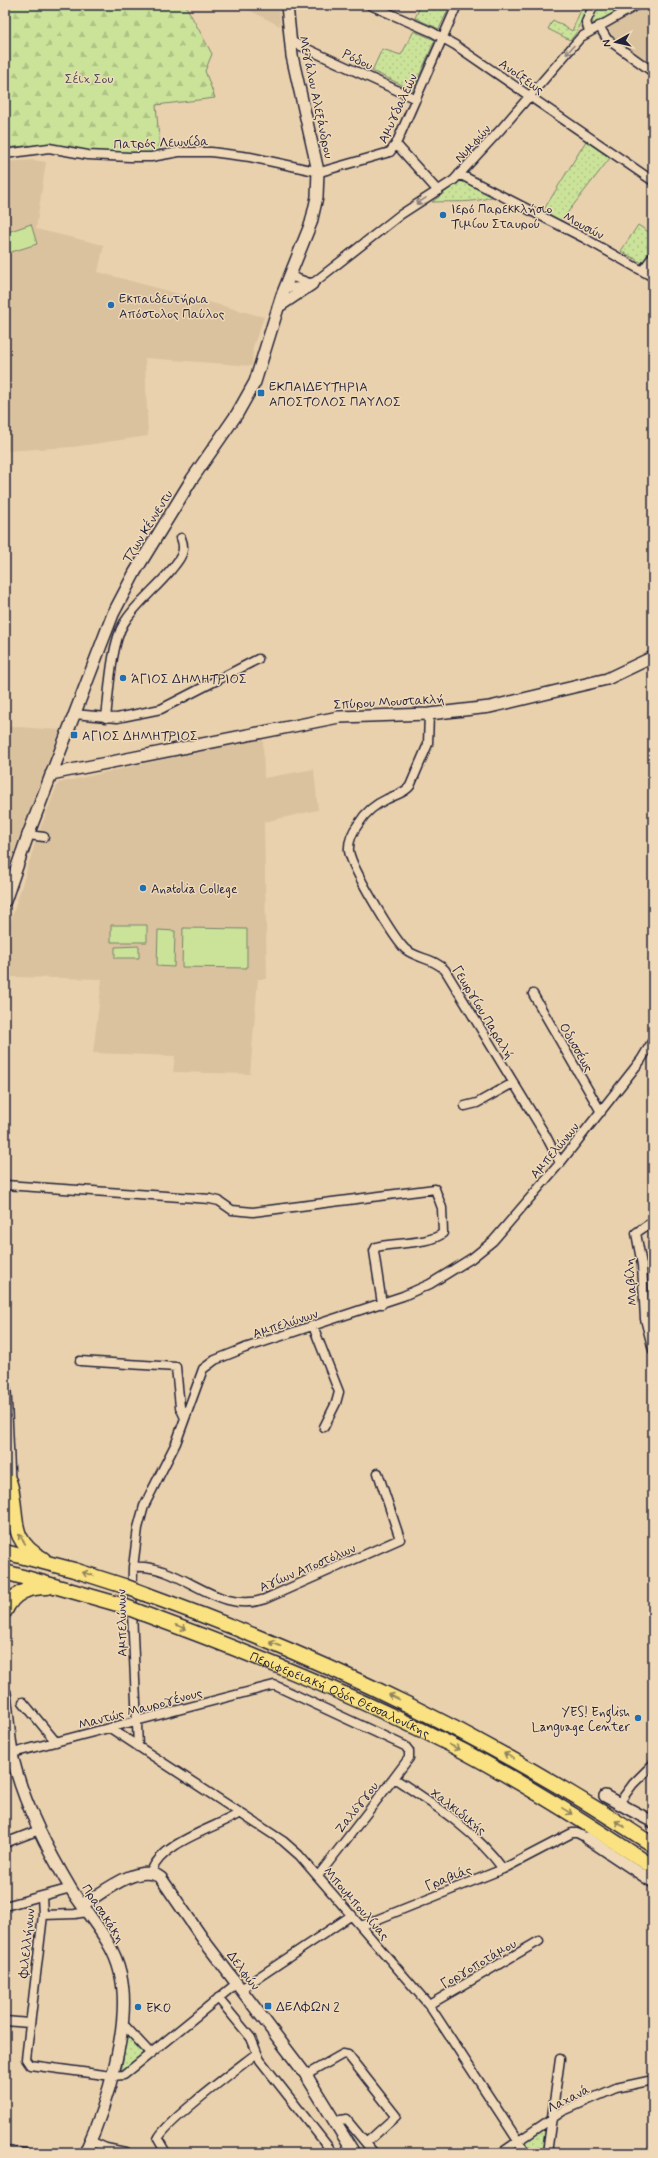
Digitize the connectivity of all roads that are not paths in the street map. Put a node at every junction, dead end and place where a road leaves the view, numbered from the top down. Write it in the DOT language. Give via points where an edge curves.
graph roads {
  1 [pos="287,5"];
  2 [pos="370,5"];
  3 [pos="457,5"];
  4 [pos="594,5"];
  5 [pos="636,5"];
  6 [pos="599,26"];
  7 [pos="589,30"];
  8 [pos="442,37"];
  9 [pos="290,41"];
  10 [pos="653,72"];
  11 [pos="529,96"];
  12 [pos="416,99"];
  13 [pos="396,144"];
  14 [pos="5,154"];
  15 [pos="318,171"];
  16 [pos="459,174"];
  17 [pos="653,181"];
  18 [pos="438,190"];
  19 [pos="653,256"];
  20 [pos="643,270"];
  21 [pos="290,276"];
  22 [pos="653,277"];
  23 [pos="312,284"];
  24 [pos="285,288"];
  25 [pos="278,307"];
  26 [pos="181,538"];
  27 [pos="653,657"];
  28 [pos="258,659"];
  29 [pos="74,714"];
  30 [pos="429,714"];
  31 [pos="106,718"];
  32 [pos="51,774"];
  33 [pos="28,835"];
  34 [pos="44,837"];
  35 [pos="5,901"];
  36 [pos="533,994"];
  37 [pos="653,1040"];
  38 [pos="513,1083"];
  39 [pos="465,1106"];
  40 [pos="601,1112"];
  41 [pos="560,1163"];
  42 [pos="5,1185"];
  43 [pos="653,1220"];
  44 [pos="382,1304"];
  45 [pos="313,1326"];
  46 [pos="653,1350"];
  47 [pos="80,1361"];
  48 [pos="5,1391"];
  49 [pos="185,1418"];
  50 [pos="324,1427"];
  51 [pos="378,1473"];
  52 [pos="10,1481"];
  53 [pos="5,1510"];
  54 [pos="5,1552"];
  55 [pos="52,1564"];
  56 [pos="133,1567"];
  57 [pos="5,1572"];
  58 [pos="67,1589"];
  59 [pos="5,1611"];
  60 [pos="5,1694"];
  61 [pos="23,1702"];
  62 [pos="137,1721"];
  63 [pos="110,1728"];
  64 [pos="56,1742"];
  65 [pos="5,1744"];
  66 [pos="138,1747"];
  67 [pos="409,1751"];
  68 [pos="9,1754"];
  69 [pos="653,1764"];
  70 [pos="394,1778"];
  71 [pos="605,1796"];
  72 [pos="619,1802"];
  73 [pos="240,1813"];
  74 [pos="653,1822"];
  75 [pos="39,1830"];
  76 [pos="586,1838"];
  77 [pos="5,1843"];
  78 [pos="653,1845"];
  79 [pos="653,1867"];
  80 [pos="503,1869"];
  81 [pos="151,1872"];
  82 [pos="318,1876"];
  83 [pos="653,1882"];
  84 [pos="71,1888"];
  85 [pos="42,1896"];
  86 [pos="5,1906"];
  87 [pos="84,1908"];
  88 [pos="43,1915"];
  89 [pos="352,1915"];
  90 [pos="361,1926"];
  91 [pos="539,1941"];
  92 [pos="239,1986"];
  93 [pos="218,1998"];
  94 [pos="430,2005"];
  95 [pos="5,2021"];
  96 [pos="29,2023"];
  97 [pos="121,2026"];
  98 [pos="257,2052"];
  99 [pos="152,2054"];
  100 [pos="560,2059"];
  101 [pos="306,2075"];
  102 [pos="112,2076"];
  103 [pos="653,2080"];
  104 [pos="552,2119"];
  105 [pos="335,2121"];
  106 [pos="90,2141"];
  107 [pos="518,2141"];
  108 [pos="366,2143"];
  109 [pos="5,2151"];
  110 [pos="125,2152"];
  111 [pos="26,2153"];
  112 [pos="85,2153"];
  113 [pos="166,2153"];
  114 [pos="333,2153"];
  115 [pos="354,2153"];
  116 [pos="374,2153"];
  117 [pos="501,2153"];
  118 [pos="526,2153"];
  119 [pos="547,2153"];
  1 -- 9 [label="street, Μεγάλου Αλεξάνδρου"];
  2 -- 8 [label="street, Ανοίξεως"];
  3 -- 8 [label="street, Αμυγδαλεών"];
  4 -- 7 [label="street" via="586,22"];
  5 -- 6 [label="street, Νυμφών"];
  6 -- 7 [label="street, Νυμφών"];
  6 -- 10 [label="street" via="607,39"];
  7 -- 11 [label="street, Νυμφών, one-way"];
  8 -- 11 [label="street, Ανοίξεως"];
  8 -- 12 [label="street, Αμυγδαλεών"];
  9 -- 12 [label="street, Ρόδου"];
  9 -- 15 [label="street, Μεγάλου Αλεξάνδρου" via="298,88"];
  11 -- 16 [label="street, Νυμφών"];
  11 -- 17 [label="street, Ανοίξεως"];
  12 -- 13 [label="street, Αμυγδαλεών"];
  13 -- 15 [label="street, Αμυγδαλεών" via="390,152 327,171"];
  13 -- 18 [label="street"];
  14 -- 15 [label="street, Πατρός Λεωνίδα" via="49,148 88,155 130,157 206,152 250,157"];
  15 -- 21 [label="street, Τζων Κέννεντυ" via="314,213"];
  16 -- 18 [label="street, Νυμφών"];
  16 -- 20 [label="street, Μουσών"];
  18 -- 23 [label="street, Νυμφών, one-way" via="400,215"];
  19 -- 20 [label="street"];
  20 -- 22 [label="street, Μουσών"];
  21 -- 23 [label="street"];
  21 -- 24 [label="street, Τζων Κέννεντυ"];
  23 -- 24 [label="street"];
  23 -- 25 [label="street"];
  24 -- 25 [label="street, Τζων Κέννεντυ"];
  25 -- 29 [label="street, Τζων Κέννεντυ" via="255,382 126,588 105,631"];
  26 -- 31 [label="street" via="184,544 183,554 123,624 111,672"];
  27 -- 30 [label="street, Σπύρου Μουστακλή" via="616,676 576,688 530,696 490,707"];
  28 -- 31 [label="street" via="161,709"];
  29 -- 31 [label="street"];
  29 -- 32 [label="street, Τζων Κέννεντυ"];
  30 -- 32 [label="street, Σπύρου Μουστακλή" via="339,717"];
  30 -- 38 [label="street, Γεωργίου Παραλή" via="428,744 410,786 380,803 360,821 349,841 350,856 369,894 402,945 445,970"];
  32 -- 33 [label="street, Τζων Κέννεντυ"];
  33 -- 34 [label="street"];
  33 -- 35 [label="street, Τζων Κέννεντυ"];
  36 -- 40 [label="street, Οδυσσέως"];
  37 -- 40 [label="street, Αμπελώνων"];
  38 -- 39 [label="street" via="477,1103"];
  38 -- 41 [label="street, Γεωργίου Παραλή"];
  40 -- 41 [label="street, Αμπελώνων"];
  41 -- 44 [label="street, Αμπελώνων" via="493,1241 472,1258 430,1284"];
  42 -- 44 [label="street" via="210,1199 219,1201 232,1210 253,1212 434,1189 442,1208 443,1233 435,1238 376,1247 374,1251"];
  43 -- 46 [label="street, Μαβίλη" via="636,1233 642,1265 645,1319"];
  44 -- 45 [label="street, Αμπελώνων"];
  45 -- 49 [label="street, Αμπελώνων" via="215,1360 204,1369"];
  45 -- 50 [label="street" via="339,1392"];
  47 -- 49 [label="street" via="176,1367 180,1407"];
  48 -- 52 [label="street"];
  49 -- 56 [label="street, Αμπελώνων" via="174,1448 141,1514"];
  51 -- 56 [label="street, Αγίων Αποστόλων" via="400,1539 252,1604 237,1603 218,1597 160,1569 147,1566"];
  52 -- 53 [label="highway"];
  55 -- 52 [label="highway, one-way" via="39,1557 21,1539 15,1522"];
  54 -- 55 [label="highway, Περιφερειακή Οδός Θεσσαλονίκης"];
  78 -- 55 [label="highway, Περιφερειακή Οδός Θεσσαλονίκης, one-way, bridge" via="559,1784 409,1704 285,1648 124,1586"];
  56 -- 62 [label="street, Αμπελώνων" via="132,1624"];
  57 -- 58 [label="highway, Περιφερειακή Οδός Θεσσαλονίκης"];
  58 -- 59 [label="highway" via="44,1587 23,1590 11,1600"];
  58 -- 79 [label="highway, Περιφερειακή Οδός Θεσσαλονίκης, one-way, bridge" via="121,1605 301,1675 420,1730 492,1767"];
  60 -- 68 [label="street, Πρασακάκη"];
  61 -- 64 [label="street"];
  62 -- 63 [label="street, Μαντώς Μαυρογένους"];
  62 -- 66 [label="street, Αμπελώνων"];
  62 -- 67 [label="street, Μαντώς Μαυρογένους" via="274,1685 405,1746"];
  63 -- 64 [label="street, Μαντώς Μαυρογένους"];
  63 -- 66 [label="street, Μπουμπουλίνας"];
  64 -- 68 [label="street, Μαντώς Μαυρογένους"];
  65 -- 68 [label="street"];
  66 -- 73 [label="street, Μπουμπουλίνας"];
  67 -- 70 [label="street, Ζαλόγγου" via="409,1758"];
  68 -- 75 [label="street, Πρασακάκη"];
  69 -- 72 [label="street"];
  70 -- 80 [label="street, Χαλκιδικής" via="456,1822 489,1851"];
  70 -- 82 [label="street, Ζαλόγγου"];
  71 -- 72 [label="street"];
  72 -- 74 [label="street"];
  73 -- 81 [label="street" via="170,1848 156,1860"];
  73 -- 82 [label="street, Μπουμπουλίνας" via="290,1846"];
  75 -- 77 [label="street"];
  75 -- 84 [label="street, Πρασακάκη"];
  76 -- 80 [label="street, Γραβιάς" via="579,1833 573,1833"];
  76 -- 83 [label="street"];
  80 -- 90 [label="street, Γραβιάς"];
  81 -- 87 [label="street" via="133,1875"];
  81 -- 92 [label="street, Δελφών" via="161,1878"];
  82 -- 89 [label="street, Μπουμπουλίνας"];
  84 -- 85 [label="street"];
  84 -- 87 [label="street, Πρασακάκη"];
  85 -- 86 [label="street"];
  85 -- 88 [label="street, Φιλελλήνων"];
  87 -- 88 [label="street" via="75,1914"];
  87 -- 97 [label="street, Πρασακάκη" via="119,1966 123,1994"];
  88 -- 96 [label="street, Φιλελλήνων"];
  89 -- 90 [label="street, Μπουμπουλίνας"];
  89 -- 92 [label="street"];
  90 -- 94 [label="street, Μπουμπουλίνας"];
  91 -- 94 [label="street, Γοργοποτάμου"];
  92 -- 93 [label="street"];
  92 -- 101 [label="street, Δελφών"];
  93 -- 98 [label="street" via="251,2038"];
  93 -- 99 [label="street"];
  94 -- 107 [label="street, Μπουμπουλίνας"];
  95 -- 96 [label="street"];
  96 -- 102 [label="street, Φιλελλήνων" via="27,2063 30,2065"];
  97 -- 99 [label="street" via="126,2027"];
  97 -- 102 [label="street, Πρασακάκη"];
  98 -- 113 [label="street" via="172,2122 158,2138"];
  98 -- 114 [label="street" via="260,2060"];
  99 -- 102 [label="street" via="124,2075"];
  100 -- 104 [label="street"];
  101 -- 105 [label="street, Δελφών"];
  101 -- 108 [label="street" via="342,2054 348,2055 396,2116"];
  102 -- 106 [label="street, Πρασακάκη"];
  103 -- 104 [label="street, Λαχανά" via="611,2090 563,2111"];
  104 -- 107 [label="street, Λαχανά"];
  104 -- 119 [label="street"];
  105 -- 108 [label="street" via="346,2120"];
  105 -- 115 [label="street, Δελφών"];
  106 -- 110 [label="street"];
  106 -- 112 [label="street, Πρασακάκη"];
  107 -- 117 [label="street, Λαχανά"];
  107 -- 118 [label="street, Μπουμπουλίνας"];
  108 -- 116 [label="street"];
  109 -- 111 [label="street"];
}
